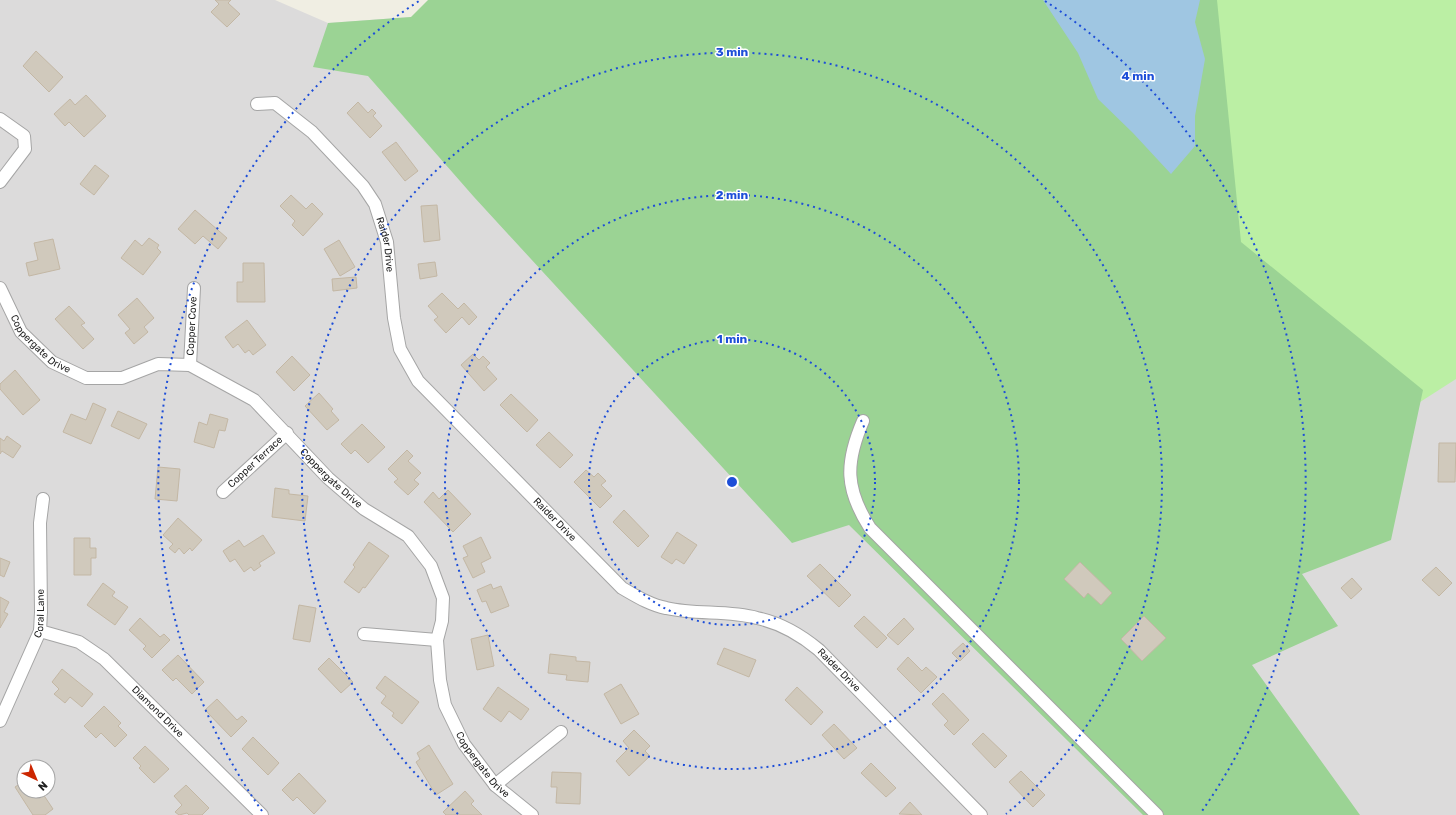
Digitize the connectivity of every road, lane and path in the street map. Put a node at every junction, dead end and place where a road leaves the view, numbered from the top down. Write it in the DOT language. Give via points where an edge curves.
graph roads {
  1 [pos="257,104"];
  2 [pos="0,118"];
  3 [pos="0,182"];
  4 [pos="0,288"];
  5 [pos="194,288"];
  6 [pos="190,364"];
  7 [pos="863,421"];
  8 [pos="288,433"];
  9 [pos="223,492"];
  10 [pos="43,499"];
  11 [pos="40,631"];
  12 [pos="364,634"];
  13 [pos="437,640"];
  14 [pos="0,720"];
  15 [pos="561,732"];
  16 [pos="495,785"];
  17 [pos="262,815"];
  18 [pos="532,815"];
  19 [pos="981,815"];
  20 [pos="1156,815"];
  1 -- 19 [label="street, Raider Drive" via="275,103 312,132 363,186 375,204 387,242 394,318 400,349 418,381 622,588 642,600 666,608 757,617 803,637 819,650"];
  2 -- 3 [label="street" via="24,136 26,149"];
  4 -- 6 [label="street, Coppergate Drive" via="21,332 52,362 86,378 122,378 158,364"];
  5 -- 6 [label="street, Copper Cove"];
  6 -- 8 [label="street, Coppergate Drive" via="254,400"];
  7 -- 20 [label="street" via="851,455 851,486 870,528"];
  8 -- 9 [label="street, Copper Terrace"];
  8 -- 13 [label="street, Coppergate Drive" via="328,478 364,509 408,536 430,566 443,598 442,621"];
  10 -- 11 [label="street, Coral Lane" via="40,523"];
  11 -- 14 [label="street, Coral Lane"];
  11 -- 17 [label="street, Diamond Drive" via="79,642 104,659"];
  12 -- 13 [label="street"];
  13 -- 16 [label="street, Coppergate Drive" via="445,705 464,744"];
  15 -- 16 [label="street"];
  16 -- 18 [label="street, Coppergate Drive"];
}
